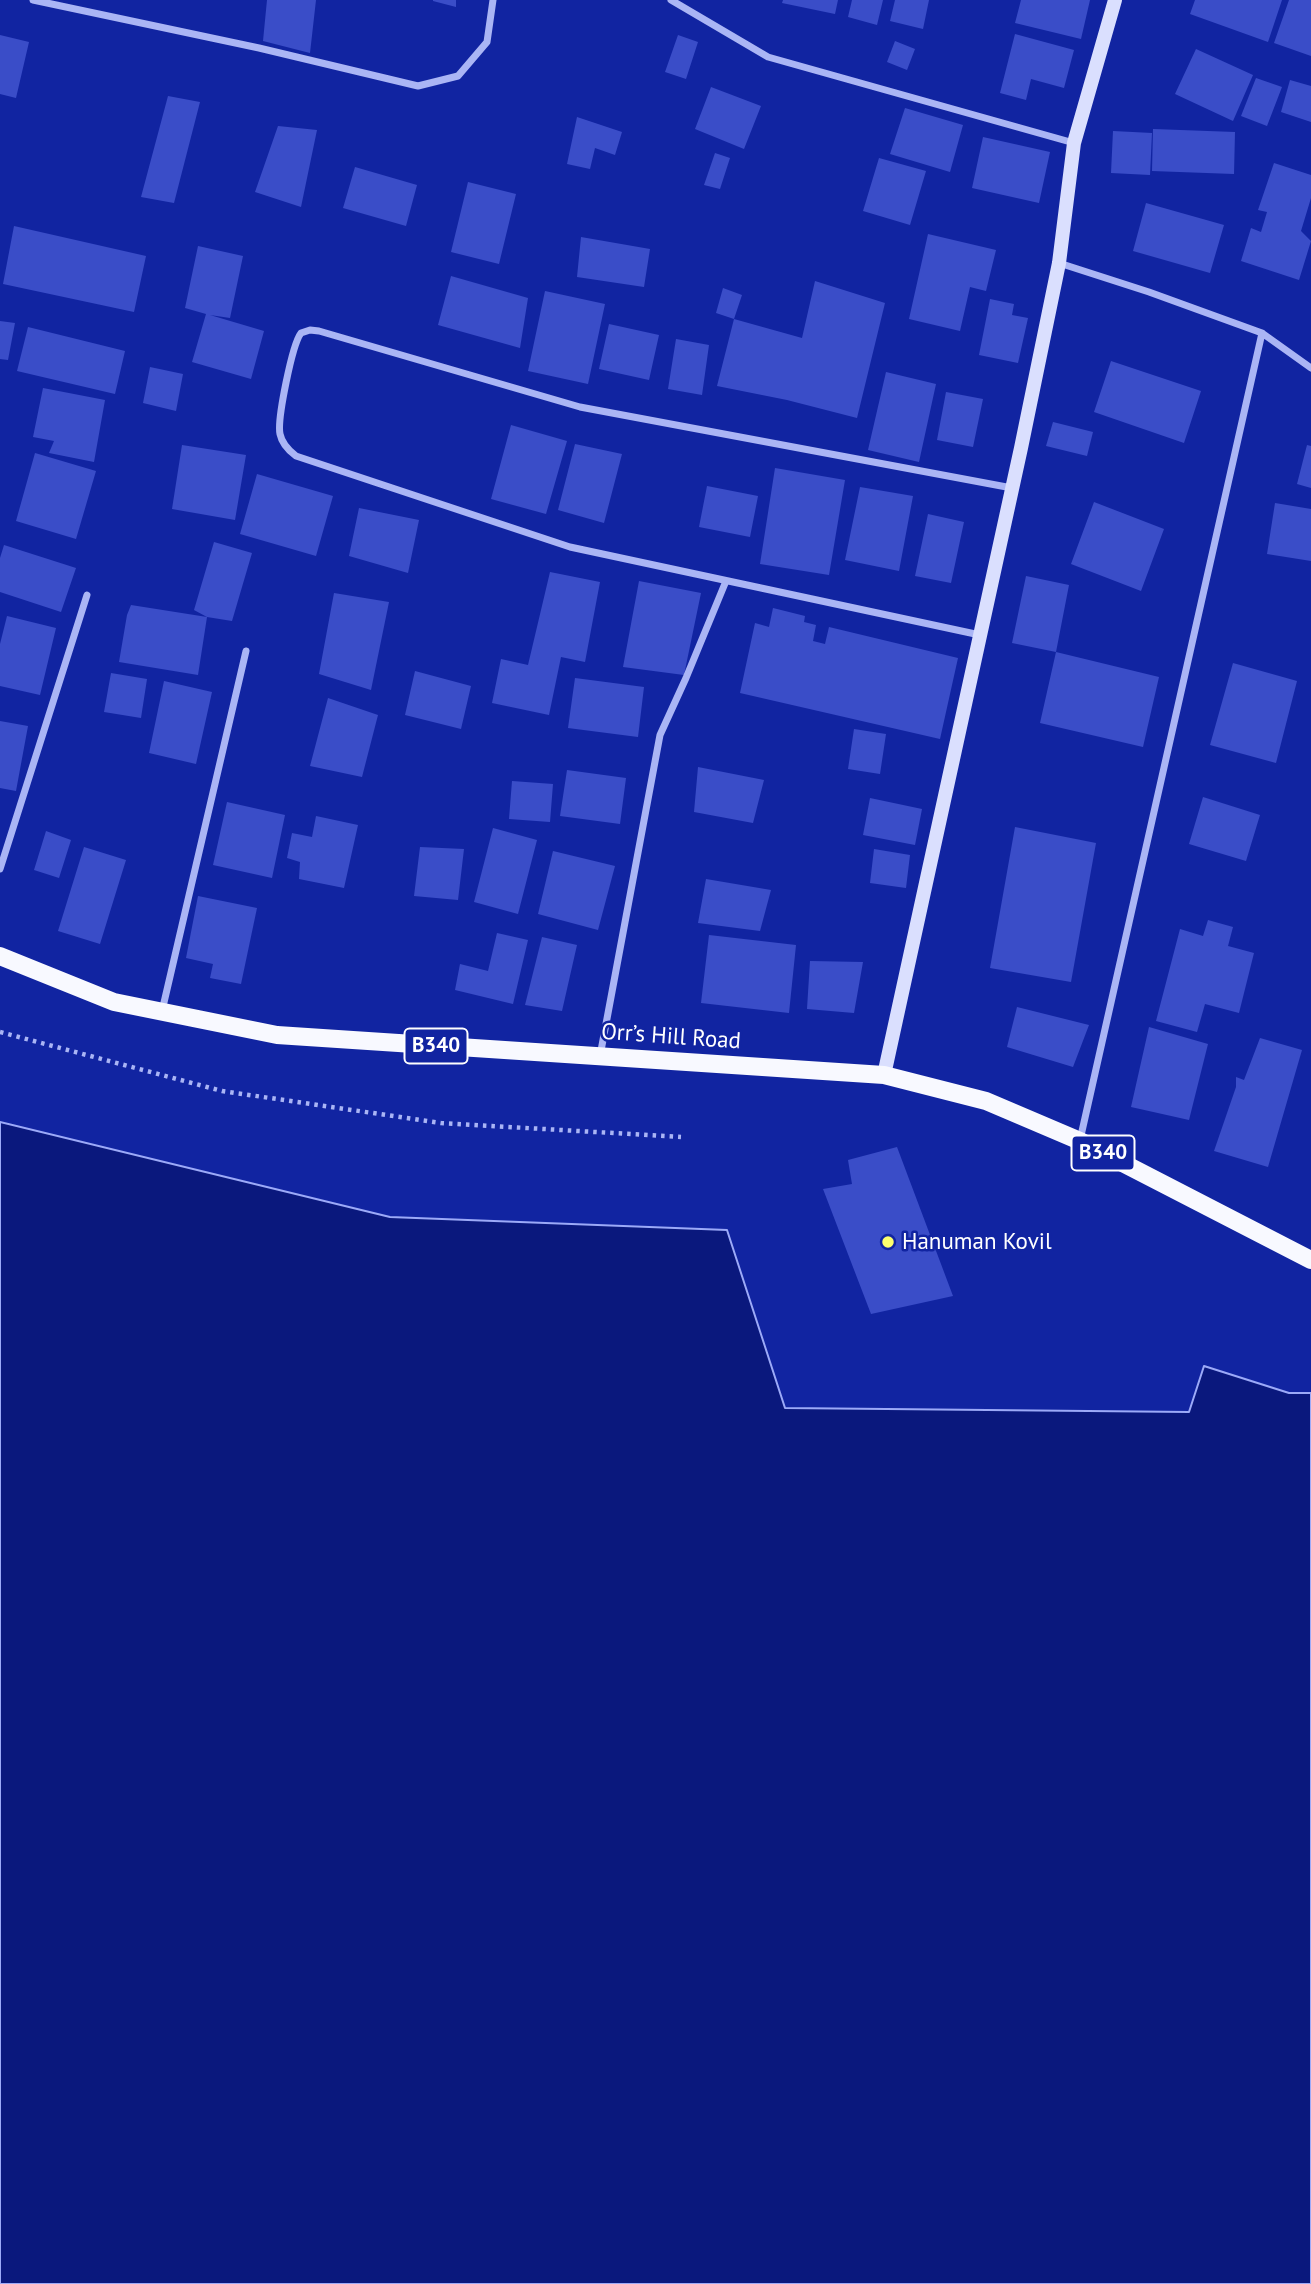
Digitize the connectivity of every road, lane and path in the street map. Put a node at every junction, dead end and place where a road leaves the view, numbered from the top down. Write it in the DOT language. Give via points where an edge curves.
graph roads {
  1 [pos="33,0"];
  2 [pos="493,0"];
  3 [pos="671,0"];
  4 [pos="1115,0"];
  5 [pos="1074,143"];
  6 [pos="1059,263"];
  7 [pos="1262,333"];
  8 [pos="1311,368"];
  9 [pos="1012,489"];
  10 [pos="726,580"];
  11 [pos="87,595"];
  12 [pos="980,635"];
  13 [pos="246,651"];
  14 [pos="0,869"];
  15 [pos="0,956"];
  16 [pos="162,1012"];
  17 [pos="0,1032"];
  18 [pos="600,1057"];
  19 [pos="884,1075"];
  20 [pos="681,1137"];
  21 [pos="1080,1141"];
  22 [pos="1311,1260"];
  1 -- 2 [label="street" via="418,86 458,76 487,42"];
  3 -- 5 [label="street" via="768,57"];
  4 -- 5 [label="street"];
  5 -- 6 [label="street"];
  6 -- 7 [label="street"];
  6 -- 9 [label="street"];
  7 -- 8 [label="street"];
  7 -- 21 [label="street"];
  9 -- 10 [label="street" via="580,408 319,331 301,333 296,340 280,433 296,456 570,547"];
  9 -- 12 [label="street"];
  10 -- 12 [label="street"];
  10 -- 18 [label="street" via="660,735"];
  11 -- 14 [label="street"];
  12 -- 19 [label="street"];
  13 -- 16 [label="street"];
  15 -- 16 [label="main road, Orr’s Hill Road / B340" via="114,1002"];
  16 -- 18 [label="main road, Orr’s Hill Road / B340" via="277,1035"];
  17 -- 20 [label="path" via="222,1091 441,1123"];
  18 -- 19 [label="main road, Orr’s Hill Road / B340"];
  19 -- 21 [label="main road, Orr’s Hill Road / B340" via="986,1101"];
  21 -- 22 [label="main road, Orr’s Hill Road / B340"];
}
